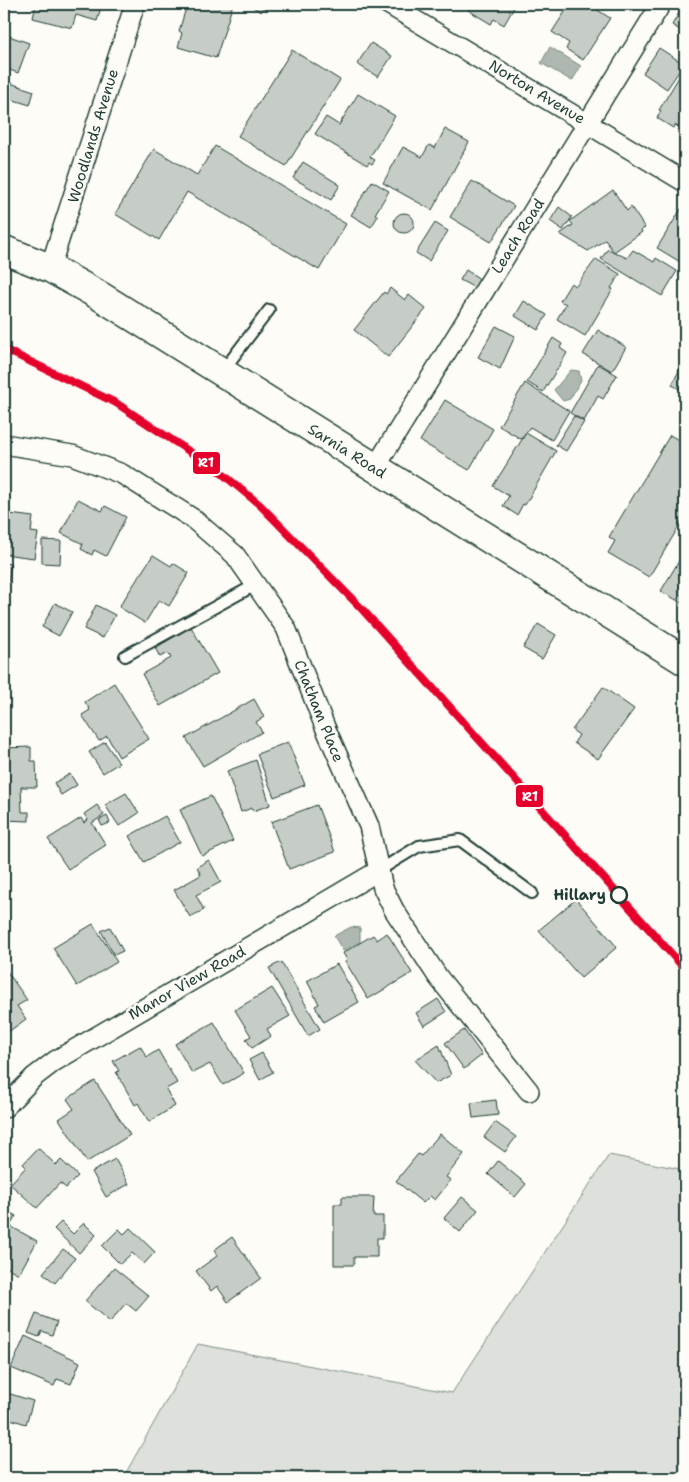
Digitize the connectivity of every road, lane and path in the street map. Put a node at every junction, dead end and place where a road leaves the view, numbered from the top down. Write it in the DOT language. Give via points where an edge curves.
graph roads {
  1 [pos="135,4"];
  2 [pos="388,4"];
  3 [pos="661,4"];
  4 [pos="588,123"];
  5 [pos="685,182"];
  6 [pos="4,250"];
  7 [pos="50,268"];
  8 [pos="269,310"];
  9 [pos="222,373"];
  10 [pos="4,444"];
  11 [pos="375,468"];
  12 [pos="257,584"];
  13 [pos="125,656"];
  14 [pos="685,661"];
  15 [pos="378,871"];
  16 [pos="532,893"];
  17 [pos="529,1091"];
  18 [pos="4,1108"];
  1 -- 7 [label="street, Woodlands Avenue"];
  2 -- 4 [label="street, Norton Avenue"];
  3 -- 4 [label="street, Leach Road"];
  4 -- 5 [label="street, Norton Avenue"];
  4 -- 11 [label="street, Leach Road"];
  6 -- 7 [label="main road, Sarnia Road"];
  7 -- 9 [label="main road, Sarnia Road"];
  8 -- 9 [label="lane"];
  9 -- 11 [label="main road, Sarnia Road"];
  10 -- 12 [label="street, Chatham Place" via="72,455 122,474 192,518 235,555"];
  11 -- 14 [label="main road, Sarnia Road"];
  12 -- 13 [label="lane"];
  12 -- 15 [label="street, Chatham Place" via="286,628 369,826"];
  15 -- 16 [label="lane" via="419,846 460,840"];
  15 -- 17 [label="street, Chatham Place" via="394,910 438,977"];
  15 -- 18 [label="street, Manor View Road" via="55,1061"];
}
